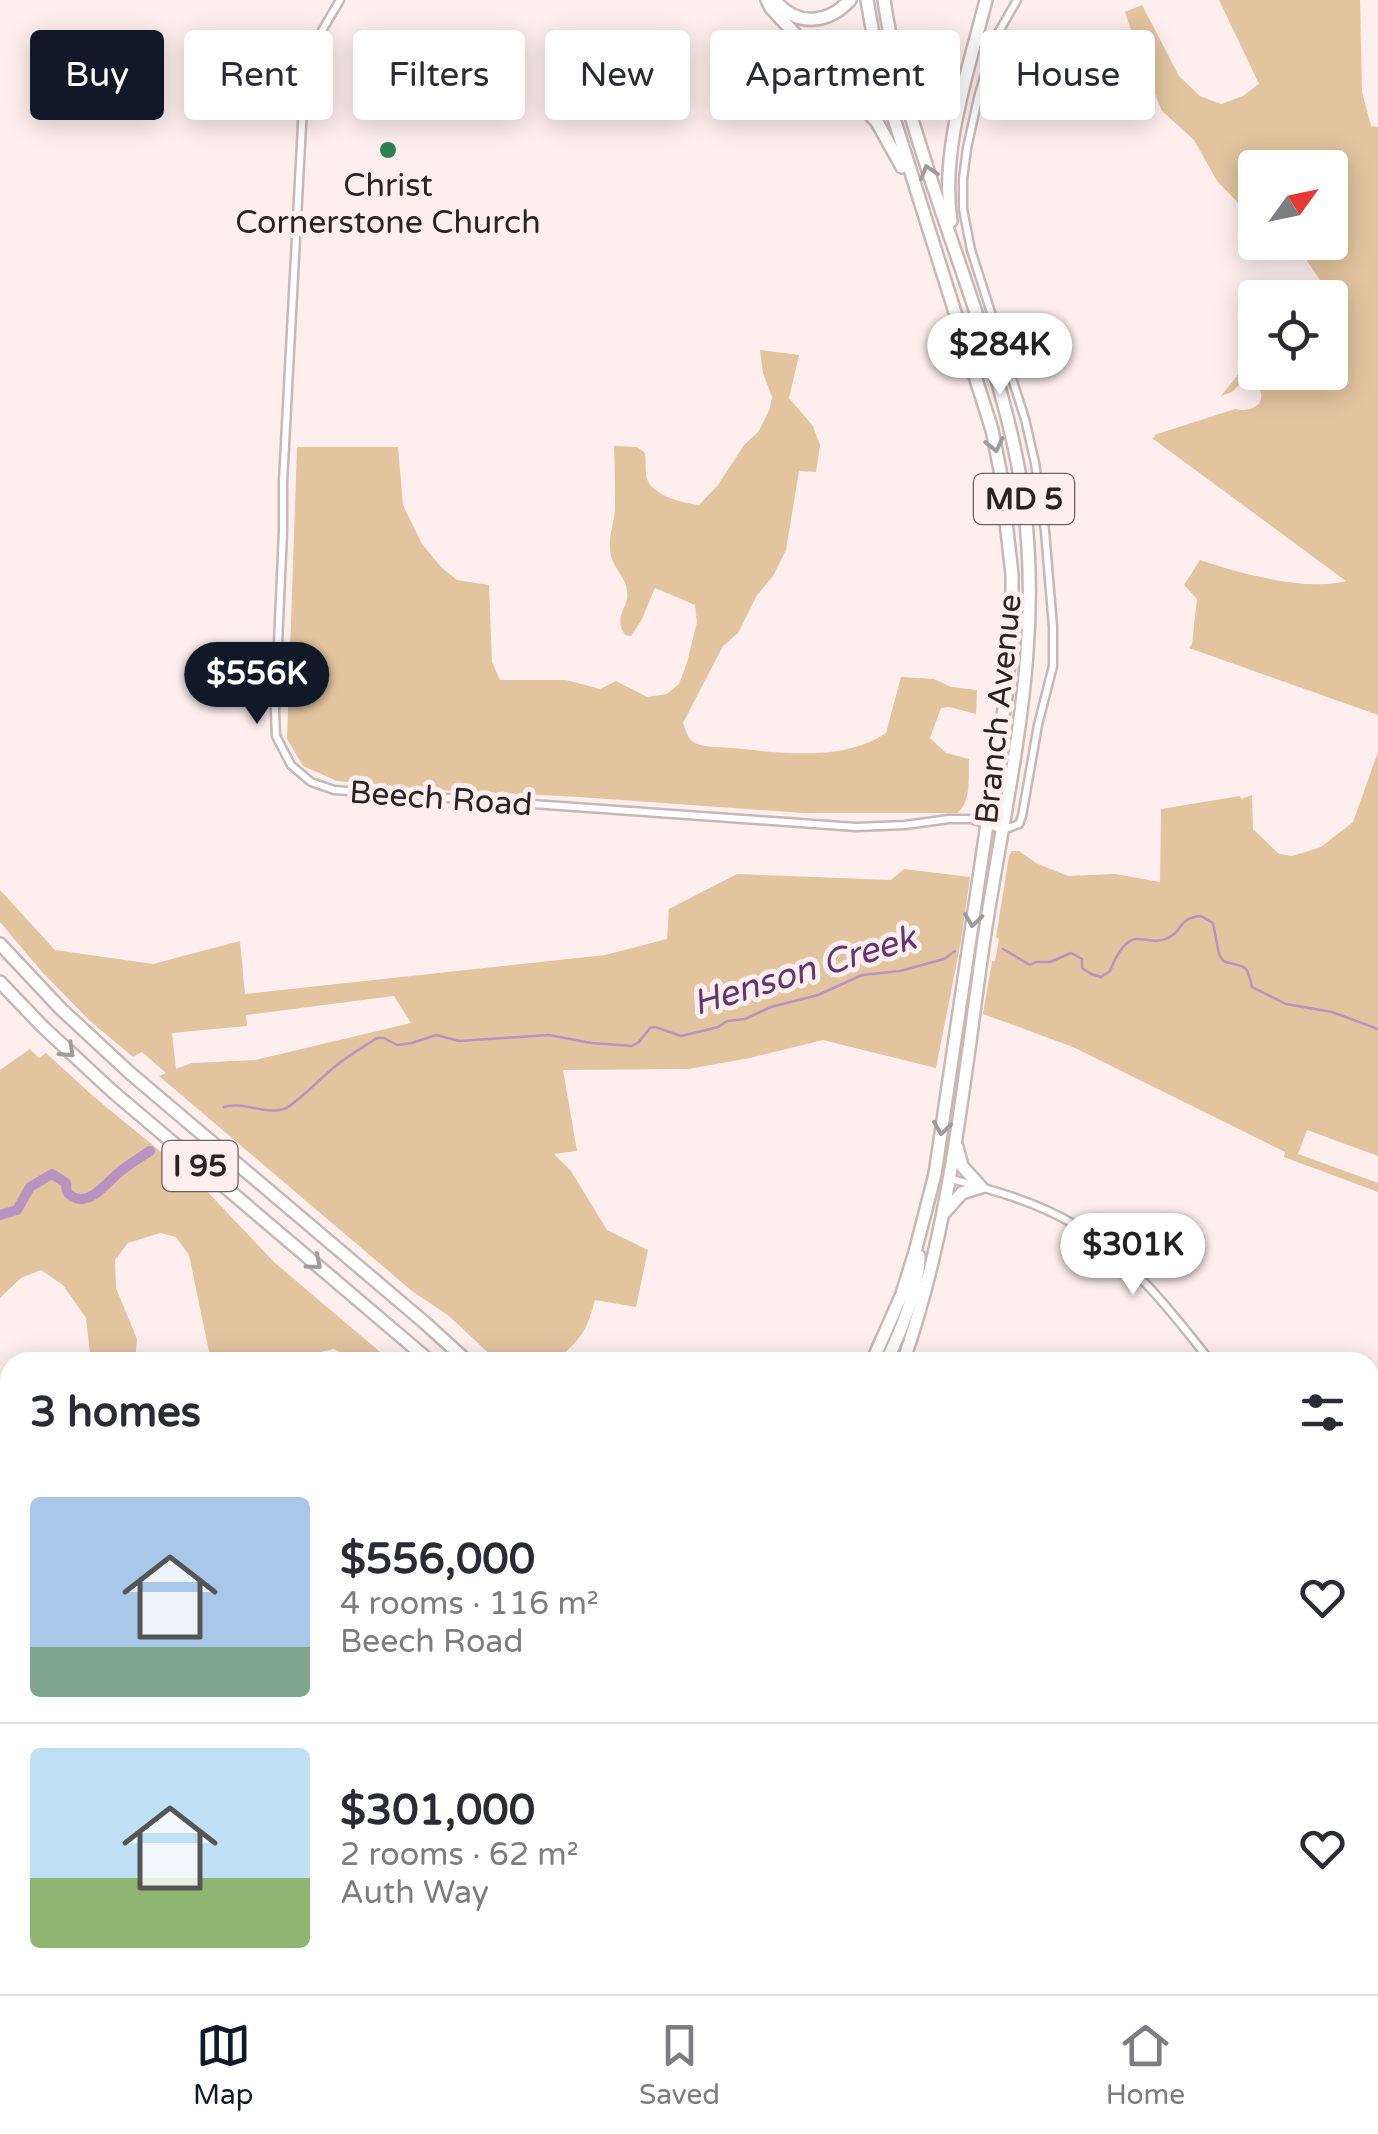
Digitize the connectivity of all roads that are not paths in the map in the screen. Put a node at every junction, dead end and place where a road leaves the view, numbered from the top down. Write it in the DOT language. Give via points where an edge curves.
graph roads {
  1 [pos="340,0"];
  2 [pos="771,0"];
  3 [pos="850,0"];
  4 [pos="867,0"];
  5 [pos="884,0"];
  6 [pos="986,0"];
  7 [pos="1016,0"];
  8 [pos="930,236"];
  9 [pos="960,264"];
  10 [pos="987,824"];
  11 [pos="1003,830"];
  12 [pos="0,944"];
  13 [pos="0,982"];
  14 [pos="956,1137"];
  15 [pos="935,1174"];
  16 [pos="950,1178"];
  17 [pos="982,1187"];
  18 [pos="941,1216"];
  19 [pos="918,1241"];
  20 [pos="419,1352"];
  21 [pos="457,1352"];
  22 [pos="876,1352"];
  23 [pos="890,1352"];
  24 [pos="905,1352"];
  25 [pos="1202,1352"];
  1 -- 10 [label="street, Beech Road" via="317,37 303,106 275,711 276,736 291,765 320,786 392,796 837,826 960,819"];
  2 -- 3 [label="highway" via="794,16 819,20"];
  2 -- 8 [label="highway" via="877,122"];
  4 -- 8 [label="highway, Branch Avenue / MD 5" via="880,74"];
  9 -- 5 [label="highway, Branch Avenue / MD 5, one-way" via="899,77"];
  6 -- 9 [label="highway" via="948,166"];
  7 -- 11 [label="street" via="986,70 963,179 971,250 1036,464 1053,627 1053,666 1022,816"];
  8 -- 10 [label="highway, Branch Avenue / MD 5, one-way" via="992,430 1008,535 1012,627"];
  9 -- 11 [label="highway, Branch Avenue / MD 5" via="1002,398 1028,527 1030,637"];
  10 -- 11 [label="street, Beech Road"];
  10 -- 15 [label="highway, Branch Avenue / MD 5, one-way"];
  11 -- 14 [label="highway, Branch Avenue / MD 5"];
  12 -- 21 [label="highway, I 95" via="130,1074"];
  13 -- 20 [label="highway, I 95, one-way" via="112,1091"];
  14 -- 16 [label="highway, Branch Avenue / MD 5"];
  14 -- 17 [label="highway" via="962,1166"];
  15 -- 16 [label="street"];
  15 -- 19 [label="highway, Branch Avenue / MD 5"];
  16 -- 17 [label="street"];
  16 -- 18 [label="highway, Branch Avenue / MD 5"];
  17 -- 18 [label="highway" via="962,1193"];
  17 -- 25 [label="street" via="1054,1214 1094,1238 1149,1288"];
  18 -- 24 [label="highway, Branch Avenue / MD 5"];
  19 -- 22 [label="highway, Branch Avenue / MD 5"];
  19 -- 23 [label="highway" via="919,1268"];
}
